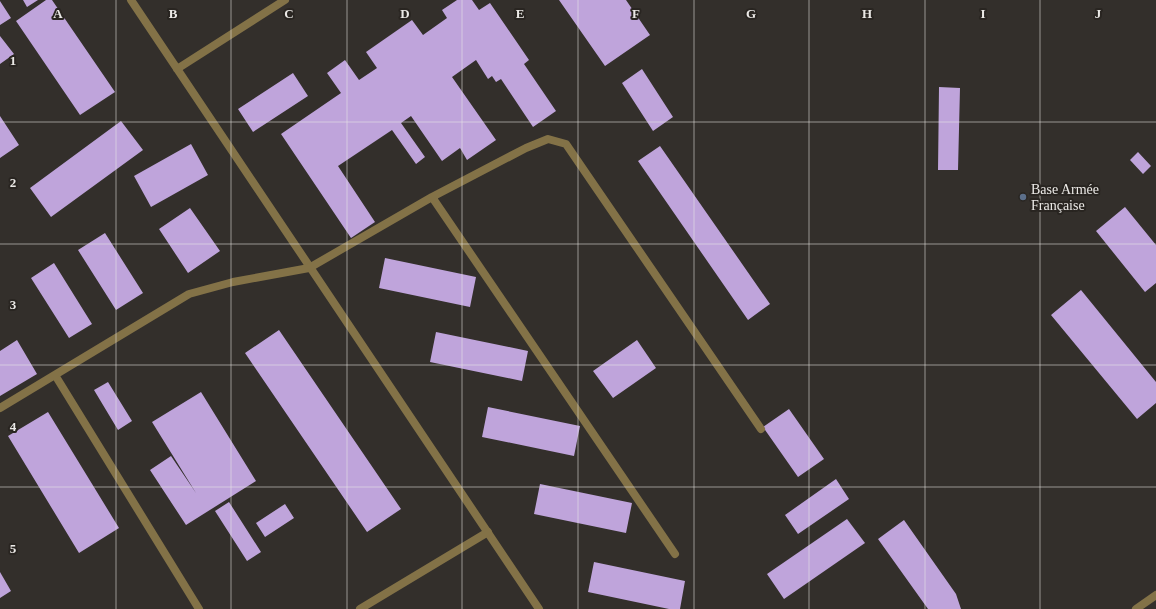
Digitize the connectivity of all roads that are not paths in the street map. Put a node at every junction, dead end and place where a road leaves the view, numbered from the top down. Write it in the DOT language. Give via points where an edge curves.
graph roads {
  1 [pos="131,0"];
  2 [pos="285,0"];
  3 [pos="177,69"];
  4 [pos="432,197"];
  5 [pos="309,268"];
  6 [pos="55,375"];
  7 [pos="0,408"];
  8 [pos="761,429"];
  9 [pos="488,532"];
  10 [pos="675,554"];
  11 [pos="1156,595"];
  12 [pos="199,609"];
  13 [pos="360,609"];
  14 [pos="539,609"];
  15 [pos="1136,609"];
  1 -- 3 [label="street"];
  2 -- 3 [label="street"];
  3 -- 5 [label="street"];
  4 -- 5 [label="street"];
  4 -- 8 [label="street" via="548,138 566,144"];
  4 -- 10 [label="street"];
  5 -- 6 [label="street" via="233,282 189,294"];
  5 -- 9 [label="street"];
  6 -- 7 [label="street"];
  6 -- 12 [label="street"];
  9 -- 13 [label="street"];
  9 -- 14 [label="street"];
  11 -- 15 [label="street"];
}
